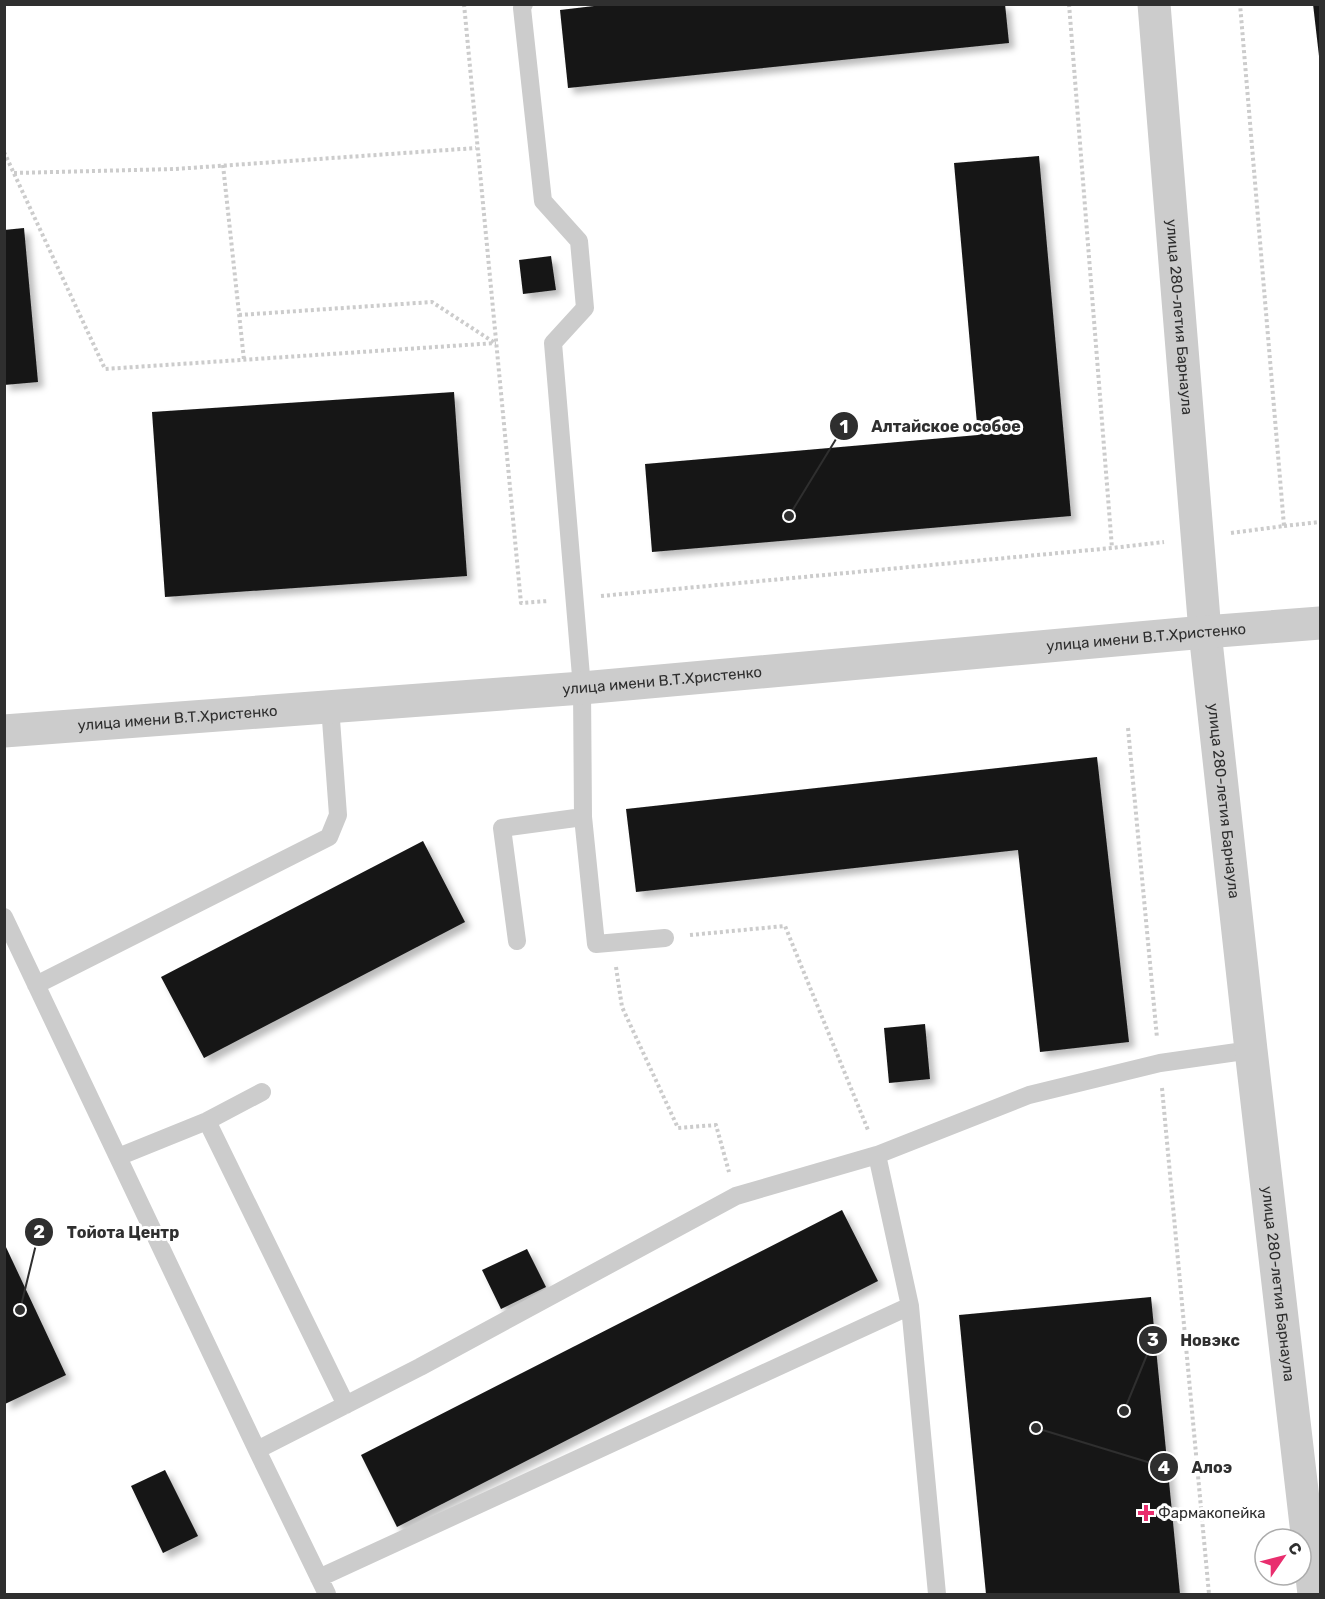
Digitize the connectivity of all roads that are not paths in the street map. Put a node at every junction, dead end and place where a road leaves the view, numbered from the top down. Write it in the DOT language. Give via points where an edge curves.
graph roads {
  1 [pos="524,4"];
  2 [pos="1154,4"];
  3 [pos="1320,623"];
  4 [pos="1205,632"];
  5 [pos="582,688"];
  6 [pos="330,706"];
  7 [pos="4,731"];
  8 [pos="583,817"];
  9 [pos="4,917"];
  10 [pos="665,938"];
  11 [pos="517,941"];
  12 [pos="36,985"];
  13 [pos="1251,1050"];
  14 [pos="262,1092"];
  15 [pos="207,1120"];
  16 [pos="877,1155"];
  17 [pos="118,1157"];
  18 [pos="910,1306"];
  19 [pos="346,1405"];
  20 [pos="257,1449"];
  21 [pos="319,1578"];
  22 [pos="327,1594"];
  23 [pos="937,1594"];
  24 [pos="1314,1594"];
  1 -- 5 [label="lane" via="543,201 579,241 585,308 553,343"];
  2 -- 4 [label="street, улица 280-летия Барнаула"];
  3 -- 4 [label="street, улица имени В.Т.Христенко"];
  4 -- 5 [label="street, улица имени В.Т.Христенко"];
  4 -- 13 [label="street, улица 280-летия Барнаула"];
  5 -- 6 [label="street, улица имени В.Т.Христенко"];
  5 -- 8 [label="lane"];
  6 -- 7 [label="street, улица имени В.Т.Христенко"];
  6 -- 12 [label="lane" via="338,815 329,837"];
  8 -- 10 [label="lane" via="596,944"];
  8 -- 11 [label="lane" via="502,828"];
  9 -- 12 [label="lane"];
  12 -- 17 [label="lane"];
  13 -- 16 [label="lane" via="1160,1063 1029,1095"];
  13 -- 24 [label="street, улица 280-летия Барнаула"];
  14 -- 15 [label="lane"];
  15 -- 17 [label="lane"];
  15 -- 19 [label="lane"];
  16 -- 18 [label="lane"];
  16 -- 19 [label="lane" via="736,1196"];
  17 -- 20 [label="lane"];
  18 -- 21 [label="lane"];
  18 -- 23 [label="lane"];
  19 -- 20 [label="lane"];
  20 -- 21 [label="lane"];
  21 -- 22 [label="lane"];
}
